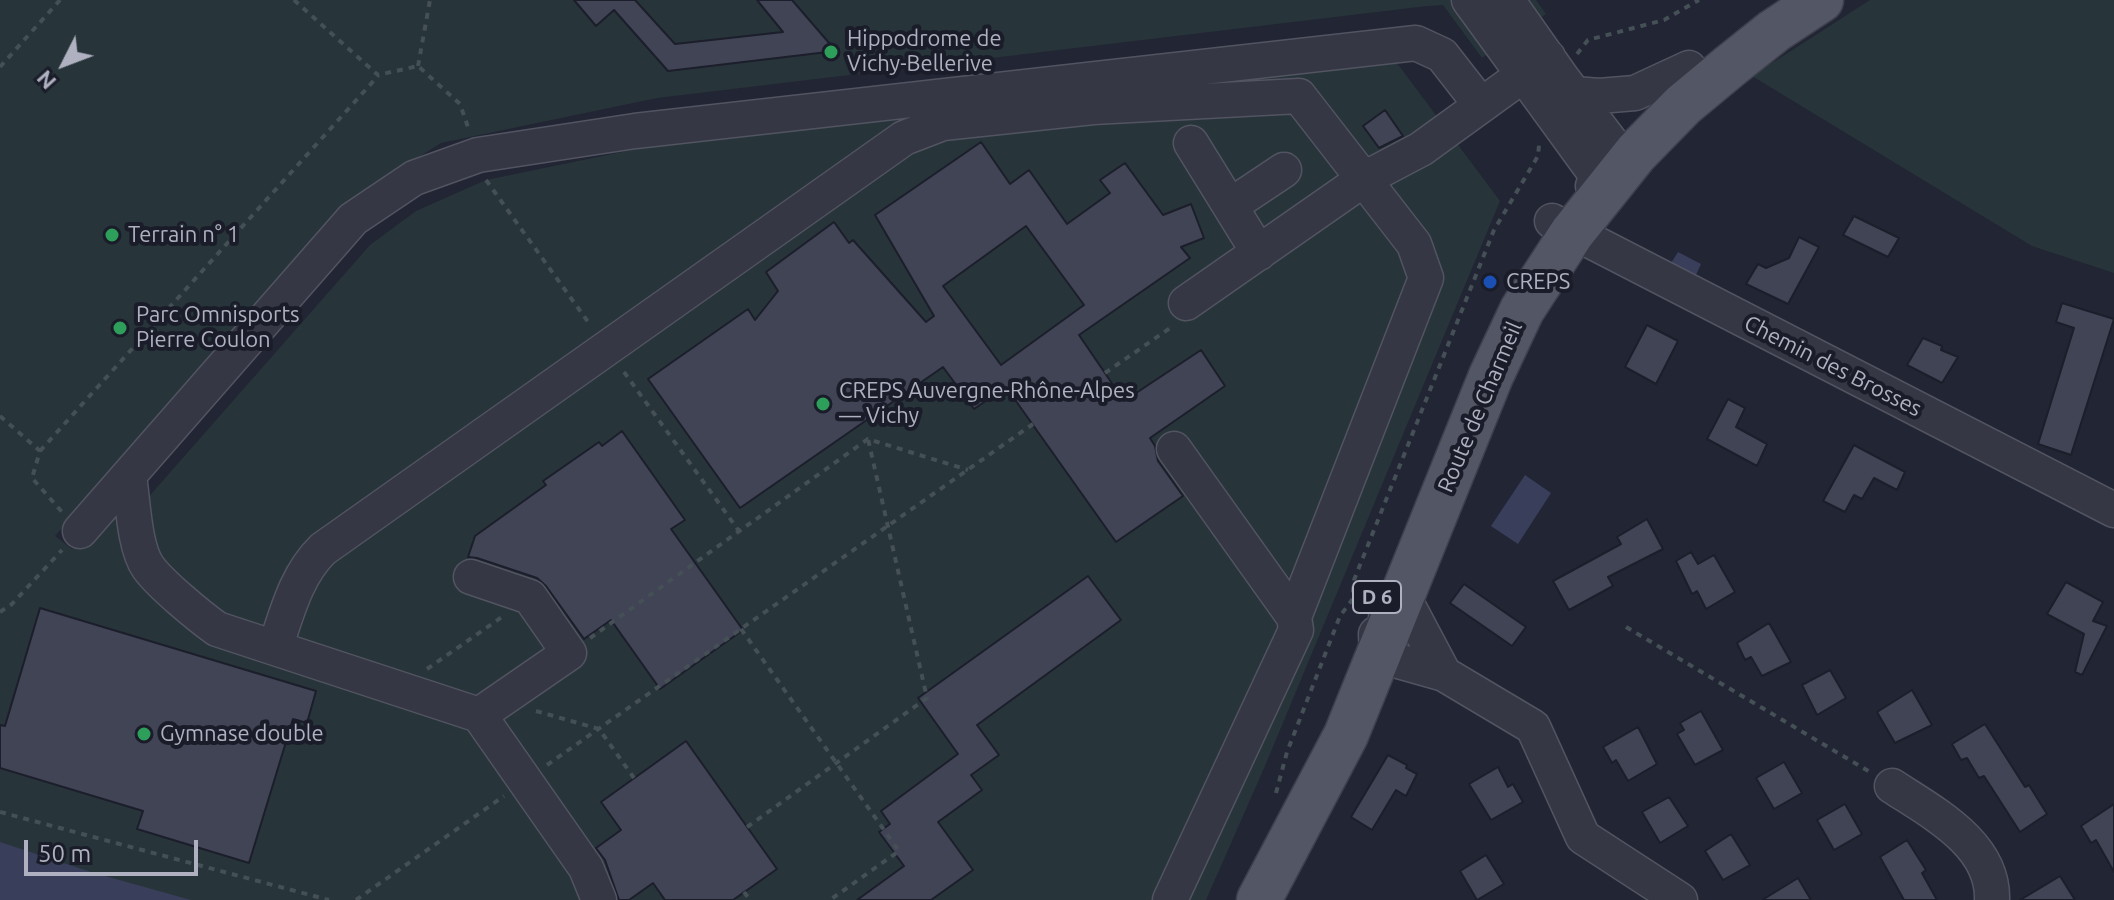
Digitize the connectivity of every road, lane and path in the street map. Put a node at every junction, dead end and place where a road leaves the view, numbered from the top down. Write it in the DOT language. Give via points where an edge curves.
graph roads {
  1 [pos="60,0"];
  2 [pos="294,0"];
  3 [pos="430,0"];
  4 [pos="1469,0"];
  5 [pos="1507,0"];
  6 [pos="1699,0"];
  7 [pos="1777,0"];
  8 [pos="1821,0"];
  9 [pos="418,66"];
  10 [pos="0,67"];
  11 [pos="1689,68"];
  12 [pos="378,75"];
  13 [pos="1550,81"];
  14 [pos="1481,105"];
  15 [pos="1191,143"];
  16 [pos="478,155"];
  17 [pos="1613,157"];
  18 [pos="1284,170"];
  19 [pos="1364,179"];
  20 [pos="1230,206"];
  21 [pos="1562,227"];
  22 [pos="1259,253"];
  23 [pos="1186,303"];
  24 [pos="1105,373"];
  25 [pos="0,416"];
  26 [pos="1033,424"];
  27 [pos="868,439"];
  28 [pos="1174,449"];
  29 [pos="40,451"];
  30 [pos="968,470"];
  31 [pos="129,476"];
  32 [pos="2114,510"];
  33 [pos="887,527"];
  34 [pos="80,531"];
  35 [pos="471,577"];
  36 [pos="530,597"];
  37 [pos="0,612"];
  38 [pos="1294,617"];
  39 [pos="1626,627"];
  40 [pos="741,629"];
  41 [pos="1377,634"];
  42 [pos="275,648"];
  43 [pos="569,653"];
  44 [pos="1444,674"];
  45 [pos="419,675"];
  46 [pos="479,715"];
  47 [pos="836,763"];
  48 [pos="525,781"];
  49 [pos="1892,786"];
  50 [pos="1276,793"];
  51 [pos="0,812"];
  52 [pos="747,827"];
  53 [pos="744,892"];
  54 [pos="329,900"];
  55 [pos="356,900"];
  56 [pos="599,900"];
  57 [pos="750,900"];
  58 [pos="830,900"];
  59 [pos="1170,900"];
  60 [pos="1259,900"];
  61 [pos="1680,900"];
  62 [pos="1992,900"];
  1 -- 10 [label="path"];
  2 -- 12 [label="path"];
  3 -- 9 [label="path"];
  4 -- 13 [label="street"];
  5 -- 13 [label="street"];
  6 -- 13 [label="path" via="1664,20 1588,40"];
  7 -- 11 [label="main road, Route de Charmeil / D 6"];
  8 -- 17 [label="main road, Route de Charmeil / D 6"];
  9 -- 12 [label="path"];
  9 -- 16 [label="path" via="460,104"];
  11 -- 13 [label="street" via="1635,93 1599,96"];
  11 -- 17 [label="main road, Route de Charmeil / D 6" via="1650,103"];
  12 -- 29 [label="path"];
  13 -- 14 [label="street"];
  13 -- 17 [label="street"];
  13 -- 50 [label="path" via="1527,121 1538,156 1494,230 1354,580 1352,600 1340,616 1287,752"];
  14 -- 16 [label="street" via="1442,55 1416,43 635,131"];
  14 -- 19 [label="street" via="1421,149"];
  15 -- 20 [label="street"];
  16 -- 31 [label="street" via="414,178 353,219"];
  17 -- 21 [label="main road, Route de Charmeil / D 6"];
  18 -- 20 [label="street"];
  19 -- 22 [label="street"];
  19 -- 38 [label="street" via="1414,244 1426,278"];
  19 -- 42 [label="street" via="1299,96 1093,107 943,123 904,138 323,549 300,578"];
  20 -- 22 [label="street"];
  21 -- 32 [label="street, Chemin des Brosses"];
  21 -- 41 [label="main road, Route de Charmeil / D 6"];
  21 -- 41 [label="main road, Route de Charmeil / D 6" via="1528,252 1463,380 1404,529"];
  22 -- 23 [label="street"];
  23 -- 24 [label="path" via="1178,322"];
  25 -- 29 [label="path"];
  26 -- 30 [label="path"];
  27 -- 30 [label="path"];
  27 -- 33 [label="path"];
  27 -- 43 [label="path"];
  28 -- 38 [label="street"];
  29 -- 34 [label="path" via="32,478"];
  30 -- 33 [label="path"];
  31 -- 34 [label="street"];
  31 -- 42 [label="street" via="148,566 217,629"];
  33 -- 40 [label="path"];
  33 -- 47 [label="path" via="927,698"];
  34 -- 37 [label="path"];
  35 -- 36 [label="street"];
  36 -- 43 [label="street"];
  36 -- 45 [label="path"];
  38 -- 59 [label="street" via="1296,630"];
  39 -- 49 [label="path"];
  40 -- 47 [label="path"];
  40 -- 48 [label="path"];
  41 -- 44 [label="street"];
  41 -- 44 [label="street" via="1409,608"];
  41 -- 60 [label="main road, Route de Charmeil / D 6" via="1346,735"];
  42 -- 46 [label="street"];
  43 -- 46 [label="street"];
  44 -- 61 [label="street" via="1533,727 1583,837"];
  46 -- 48 [label="street"];
  47 -- 52 [label="path"];
  47 -- 58 [label="path" via="899,851"];
  48 -- 55 [label="path"];
  48 -- 56 [label="street" via="586,868"];
  49 -- 62 [label="street" via="1955,828 1980,859 1992,884"];
  51 -- 54 [label="path"];
  53 -- 57 [label="path"];
}
